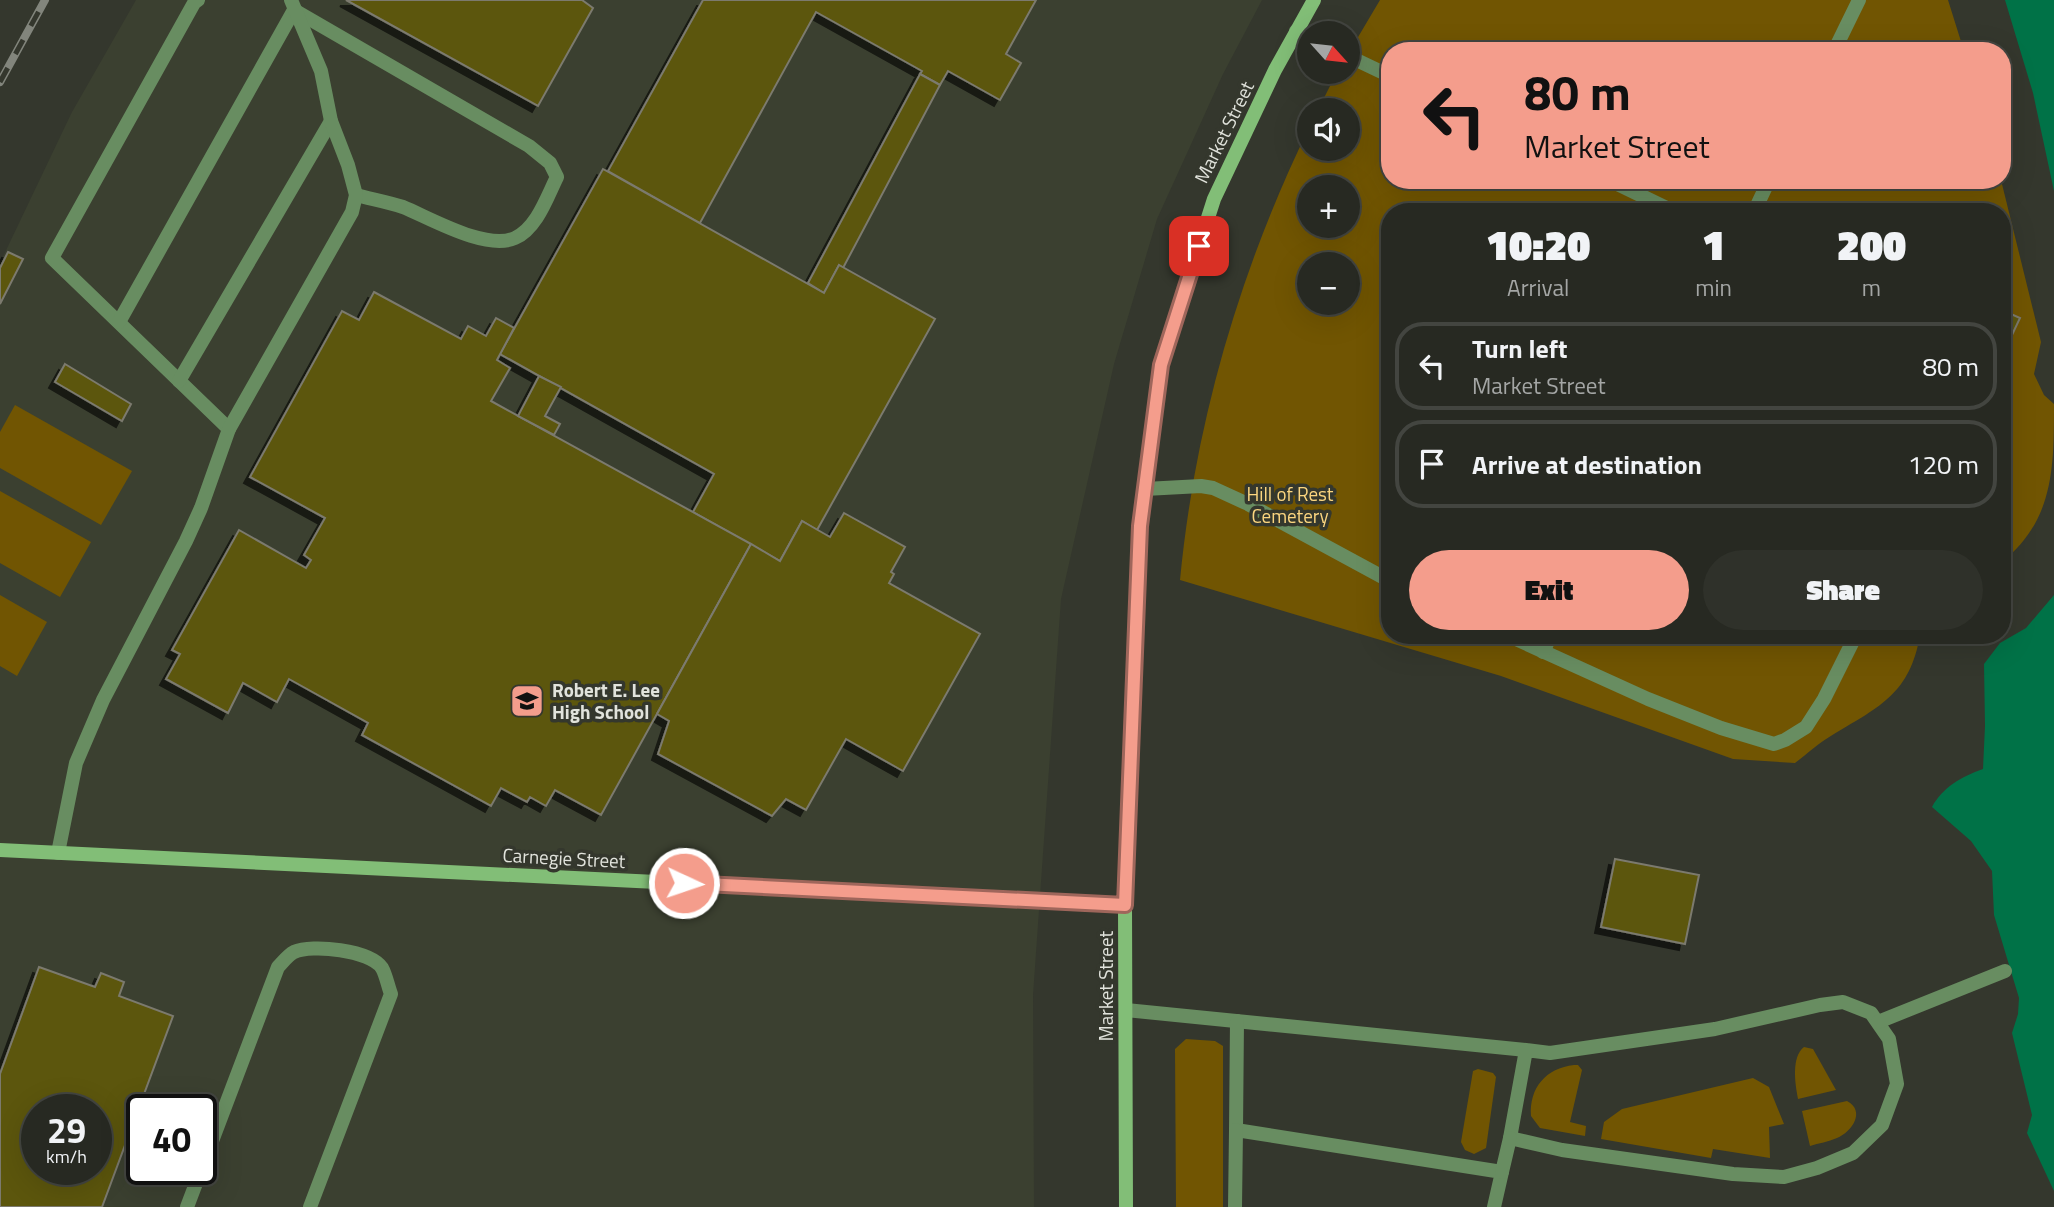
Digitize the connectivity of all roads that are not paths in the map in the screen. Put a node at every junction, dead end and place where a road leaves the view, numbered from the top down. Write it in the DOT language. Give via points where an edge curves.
graph roads {
  1 [pos="198,0"];
  2 [pos="1314,0"];
  3 [pos="1859,0"];
  4 [pos="292,5"];
  5 [pos="1307,21"];
  6 [pos="1297,42"];
  7 [pos="1838,42"];
  8 [pos="1360,62"];
  9 [pos="1381,72"];
  10 [pos="331,121"];
  11 [pos="1628,189"];
  12 [pos="356,195"];
  13 [pos="1656,203"];
  14 [pos="118,322"];
  15 [pos="179,381"];
  16 [pos="229,429"];
  17 [pos="1145,489"];
  18 [pos="1381,575"];
  19 [pos="1527,644"];
  20 [pos="1548,644"];
  21 [pos="1852,644"];
  22 [pos="1544,652"];
  23 [pos="0,850"];
  24 [pos="58,853"];
  25 [pos="1125,905"];
  26 [pos="2005,971"];
  27 [pos="1126,1010"];
  28 [pos="1237,1021"];
  29 [pos="1878,1023"];
  30 [pos="1526,1050"];
  31 [pos="1236,1130"];
  32 [pos="1510,1138"];
  33 [pos="1502,1172"];
  34 [pos="187,1207"];
  35 [pos="310,1207"];
  36 [pos="1126,1207"];
  37 [pos="1235,1207"];
  38 [pos="1494,1207"];
  1 -- 14 [label="lane" via="52,258"];
  2 -- 5 [label="main road, Market Street"];
  3 -- 7 [label="lane"];
  4 -- 10 [label="lane" via="321,71"];
  4 -- 12 [label="lane" via="529,146 550,163 556,177 532,223 514,238 494,240"];
  4 -- 14 [label="lane"];
  6 -- 17 [label="main road, Market Street" via="1275,70 1214,199 1161,365"];
  8 -- 9 [label="lane"];
  10 -- 12 [label="lane"];
  10 -- 15 [label="lane"];
  11 -- 13 [label="lane"];
  12 -- 16 [label="lane" via="352,212"];
  14 -- 15 [label="lane"];
  15 -- 16 [label="lane"];
  16 -- 24 [label="lane" via="186,541 103,700 76,763"];
  17 -- 18 [label="lane" via="1213,488"];
  17 -- 25 [label="main road, Market Street"];
  19 -- 22 [label="lane"];
  20 -- 22 [label="lane"];
  21 -- 22 [label="lane" via="1806,727 1774,744 1648,699"];
  23 -- 24 [label="main road, Carnegie Street"];
  24 -- 25 [label="main road, Carnegie Street"];
  25 -- 27 [label="main road, Market Street"];
  26 -- 29 [label="lane"];
  27 -- 28 [label="lane"];
  27 -- 36 [label="main road, Market Street"];
  28 -- 30 [label="lane"];
  28 -- 31 [label="lane"];
  29 -- 30 [label="lane" via="1871,1013 1843,1002 1715,1029 1550,1053"];
  29 -- 32 [label="lane" via="1889,1039 1897,1084 1882,1125 1853,1153 1817,1168 1784,1177 1733,1174 1562,1150"];
  30 -- 32 [label="lane"];
  31 -- 33 [label="lane"];
  31 -- 37 [label="lane"];
  32 -- 33 [label="lane"];
  33 -- 38 [label="lane"];
  34 -- 35 [label="lane" via="278,967 293,953 317,949 350,952 381,966 391,994"];
}
